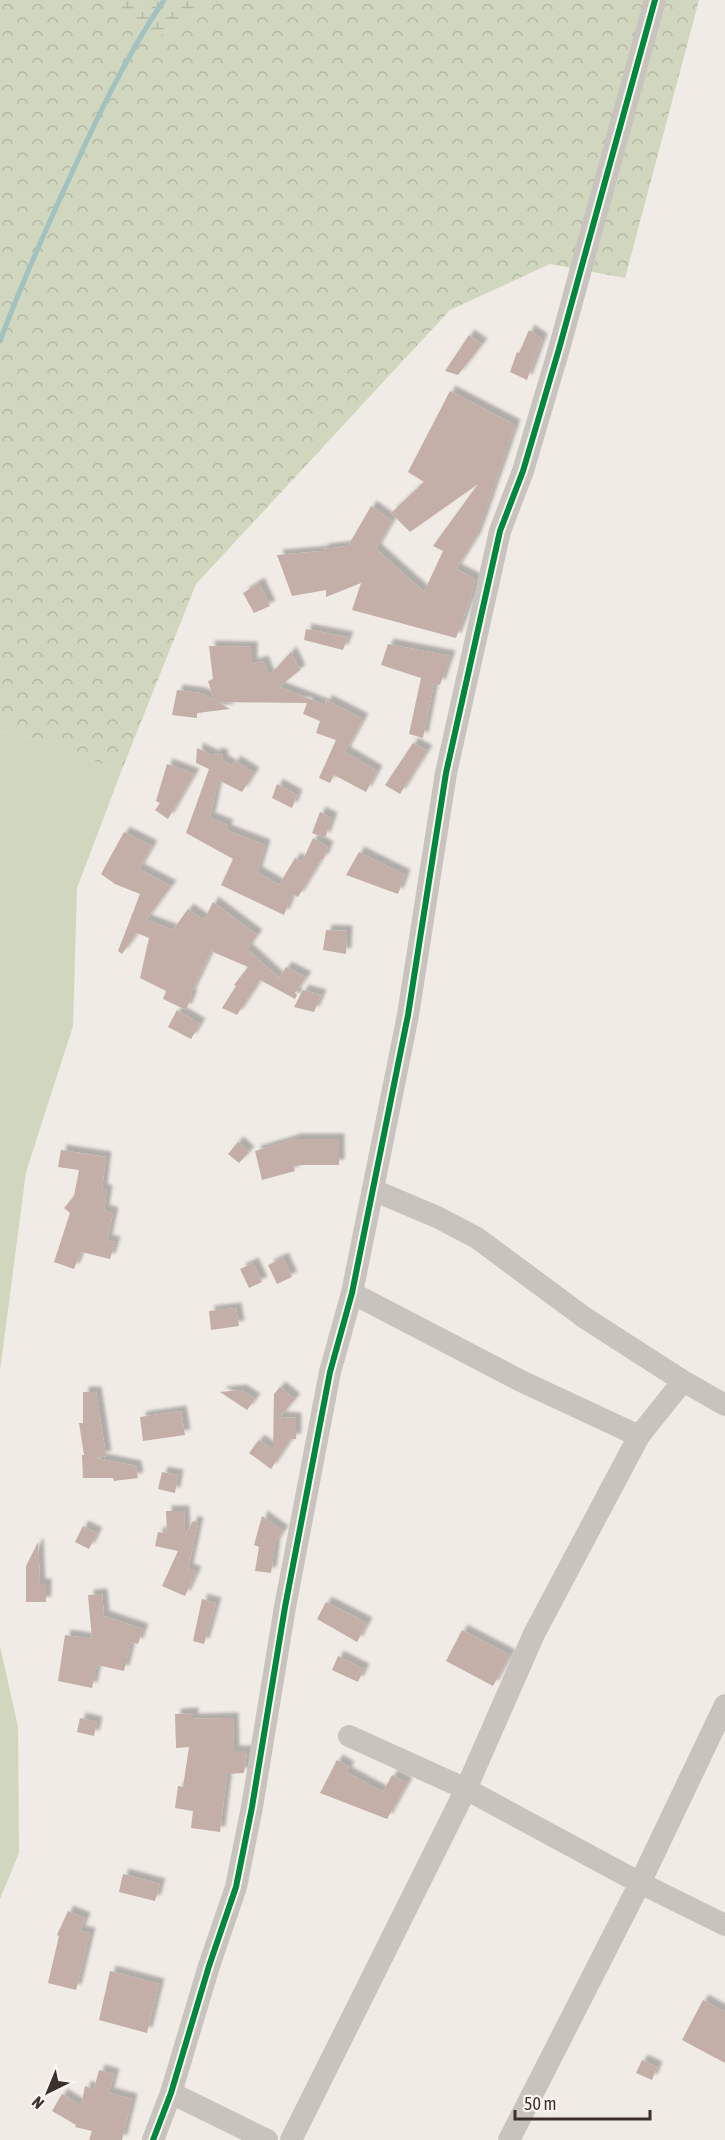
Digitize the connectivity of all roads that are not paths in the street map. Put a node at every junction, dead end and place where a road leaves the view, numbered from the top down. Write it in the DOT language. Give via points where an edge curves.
graph roads {
  1 [pos="655,0"];
  2 [pos="373,1190"];
  3 [pos="352,1293"];
  4 [pos="683,1381"];
  5 [pos="725,1405"];
  6 [pos="639,1436"];
  7 [pos="725,1706"];
  8 [pos="349,1736"];
  9 [pos="466,1789"];
  10 [pos="640,1883"];
  11 [pos="725,1925"];
  12 [pos="171,2093"];
  13 [pos="153,2140"];
  14 [pos="267,2140"];
  15 [pos="291,2140"];
  16 [pos="509,2140"];
  1 -- 2 [label="street" via="523,471 500,531 446,773 408,1015"];
  2 -- 3 [label="street"];
  2 -- 4 [label="street" via="477,1238 585,1318"];
  3 -- 6 [label="street" via="521,1382"];
  3 -- 12 [label="street" via="323,1407 236,1887"];
  4 -- 5 [label="street"];
  4 -- 6 [label="street"];
  6 -- 9 [label="street" via="534,1634"];
  7 -- 10 [label="street"];
  8 -- 9 [label="street"];
  9 -- 10 [label="street"];
  9 -- 15 [label="street"];
  10 -- 11 [label="street"];
  10 -- 16 [label="street"];
  12 -- 13 [label="street"];
  12 -- 14 [label="street"];
}
